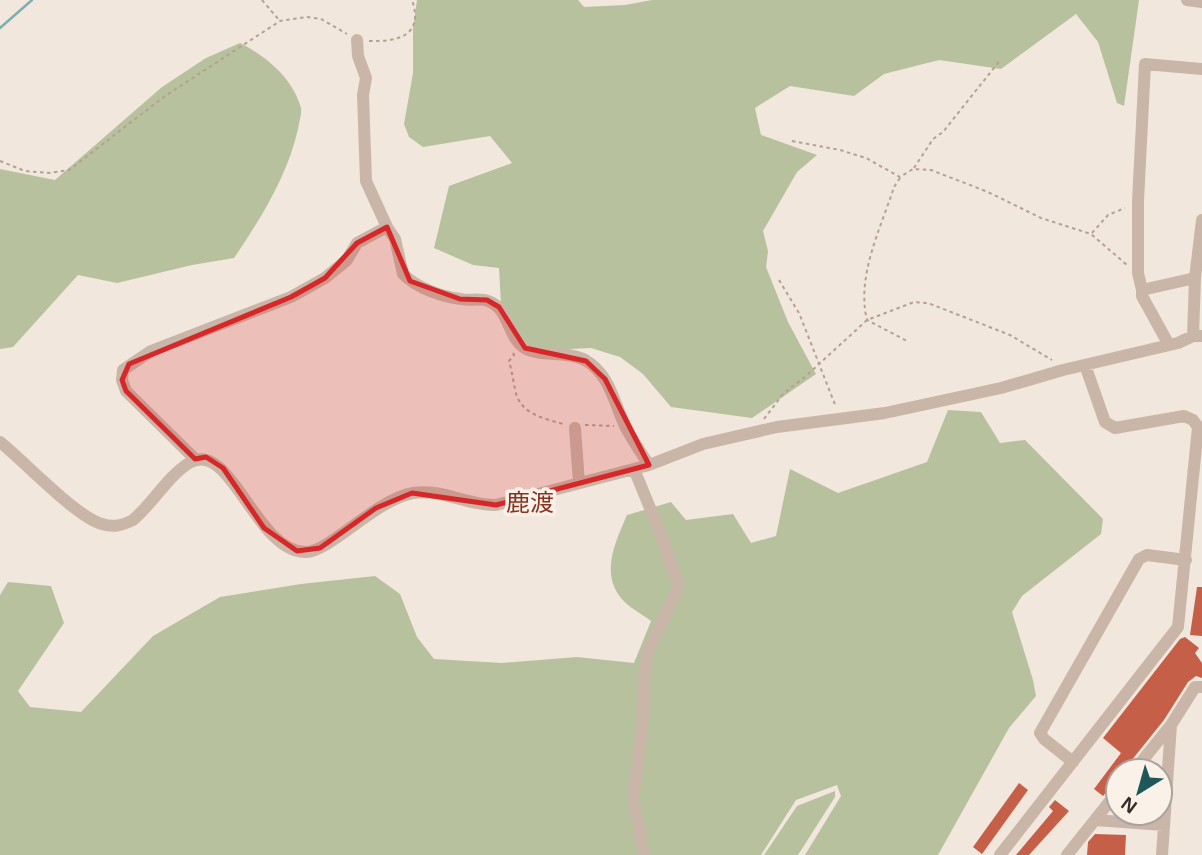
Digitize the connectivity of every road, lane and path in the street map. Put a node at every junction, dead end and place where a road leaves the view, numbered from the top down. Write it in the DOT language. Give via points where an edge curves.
graph roads {
  1 [pos="262,0"];
  2 [pos="412,0"];
  3 [pos="1187,0"];
  4 [pos="1202,2"];
  5 [pos="280,21"];
  6 [pos="357,40"];
  7 [pos="1001,58"];
  8 [pos="1202,69"];
  9 [pos="792,141"];
  10 [pos="0,162"];
  11 [pos="913,169"];
  12 [pos="900,177"];
  13 [pos="1138,206"];
  14 [pos="1202,220"];
  15 [pos="387,227"];
  16 [pos="1091,234"];
  17 [pos="1129,268"];
  18 [pos="1195,278"];
  19 [pos="779,280"];
  20 [pos="1142,290"];
  21 [pos="867,320"];
  22 [pos="1198,336"];
  23 [pos="907,341"];
  24 [pos="1169,345"];
  25 [pos="510,348"];
  26 [pos="818,364"];
  27 [pos="1085,365"];
  28 [pos="1063,370"];
  29 [pos="836,419"];
  30 [pos="625,426"];
  31 [pos="575,428"];
  32 [pos="755,432"];
  33 [pos="0,442"];
  34 [pos="195,459"];
  35 [pos="649,465"];
  36 [pos="634,469"];
  37 [pos="579,483"];
  38 [pos="1197,492"];
  39 [pos="1186,560"];
  40 [pos="1202,687"];
  41 [pos="1171,725"];
  42 [pos="1145,757"];
  43 [pos="1169,757"];
  44 [pos="1073,762"];
  45 [pos="1104,809"];
  46 [pos="1096,820"];
  47 [pos="1104,821"];
  48 [pos="1164,827"];
  49 [pos="644,855"];
  50 [pos="1000,855"];
  51 [pos="1068,855"];
  52 [pos="1162,855"];
  1 -- 5 [label="path"];
  2 -- 6 [label="path" via="416,22 407,33 389,41"];
  3 -- 4 [label="street"];
  5 -- 6 [label="path" via="321,19"];
  5 -- 10 [label="path" via="165,96 69,170 25,171"];
  6 -- 15 [label="street" via="366,78 366,181"];
  7 -- 11 [label="path"];
  8 -- 13 [label="street" via="1145,64"];
  9 -- 12 [label="path" via="866,158"];
  11 -- 12 [label="path"];
  11 -- 16 [label="path" via="930,170 1041,218"];
  12 -- 21 [label="path" via="866,273"];
  13 -- 16 [label="path" via="1108,215"];
  13 -- 20 [label="street"];
  14 -- 18 [label="street"];
  15 -- 30 [label="street" via="396,239 403,274 410,281 460,299 487,300 499,307 525,348 586,361 614,394"];
  15 -- 34 [label="street" via="357,243 347,260 302,291 151,351 123,370 126,391"];
  16 -- 17 [label="path"];
  18 -- 20 [label="street"];
  18 -- 22 [label="street"];
  19 -- 26 [label="path" via="799,313"];
  20 -- 24 [label="street"];
  21 -- 23 [label="path"];
  21 -- 26 [label="path"];
  21 -- 28 [label="path" via="914,302 928,303 1010,335"];
  22 -- 24 [label="street"];
  24 -- 27 [label="street"];
  25 -- 31 [label="path" via="515,392 522,405 530,414"];
  26 -- 29 [label="path" via="834,398"];
  26 -- 32 [label="path" via="783,394"];
  27 -- 28 [label="street"];
  27 -- 38 [label="street" via="1105,422 1115,428 1184,416 1193,421 1198,427"];
  28 -- 29 [label="street" via="989,391"];
  29 -- 32 [label="street"];
  30 -- 31 [label="path"];
  30 -- 35 [label="street"];
  31 -- 37 [label="street"];
  32 -- 35 [label="street" via="703,444"];
  33 -- 34 [label="street" via="86,517 112,526 133,520"];
  34 -- 37 [label="street" via="206,457 223,468 264,528 285,546 308,552 376,508 412,493 446,494 496,505"];
  35 -- 36 [label="street"];
  36 -- 37 [label="street"];
  36 -- 49 [label="street" via="679,586 645,666 633,797"];
  38 -- 39 [label="street"];
  39 -- 44 [label="street" via="1178,627"];
  39 -- 44 [label="street" via="1147,555 1139,559 1041,733"];
  40 -- 41 [label="street" via="1195,687"];
  41 -- 42 [label="street"];
  41 -- 43 [label="street"];
  44 -- 50 [label="street"];
  45 -- 46 [label="street"];
  46 -- 47 [label="street"];
  46 -- 51 [label="street"];
  48 -- 52 [label="street"];
}
